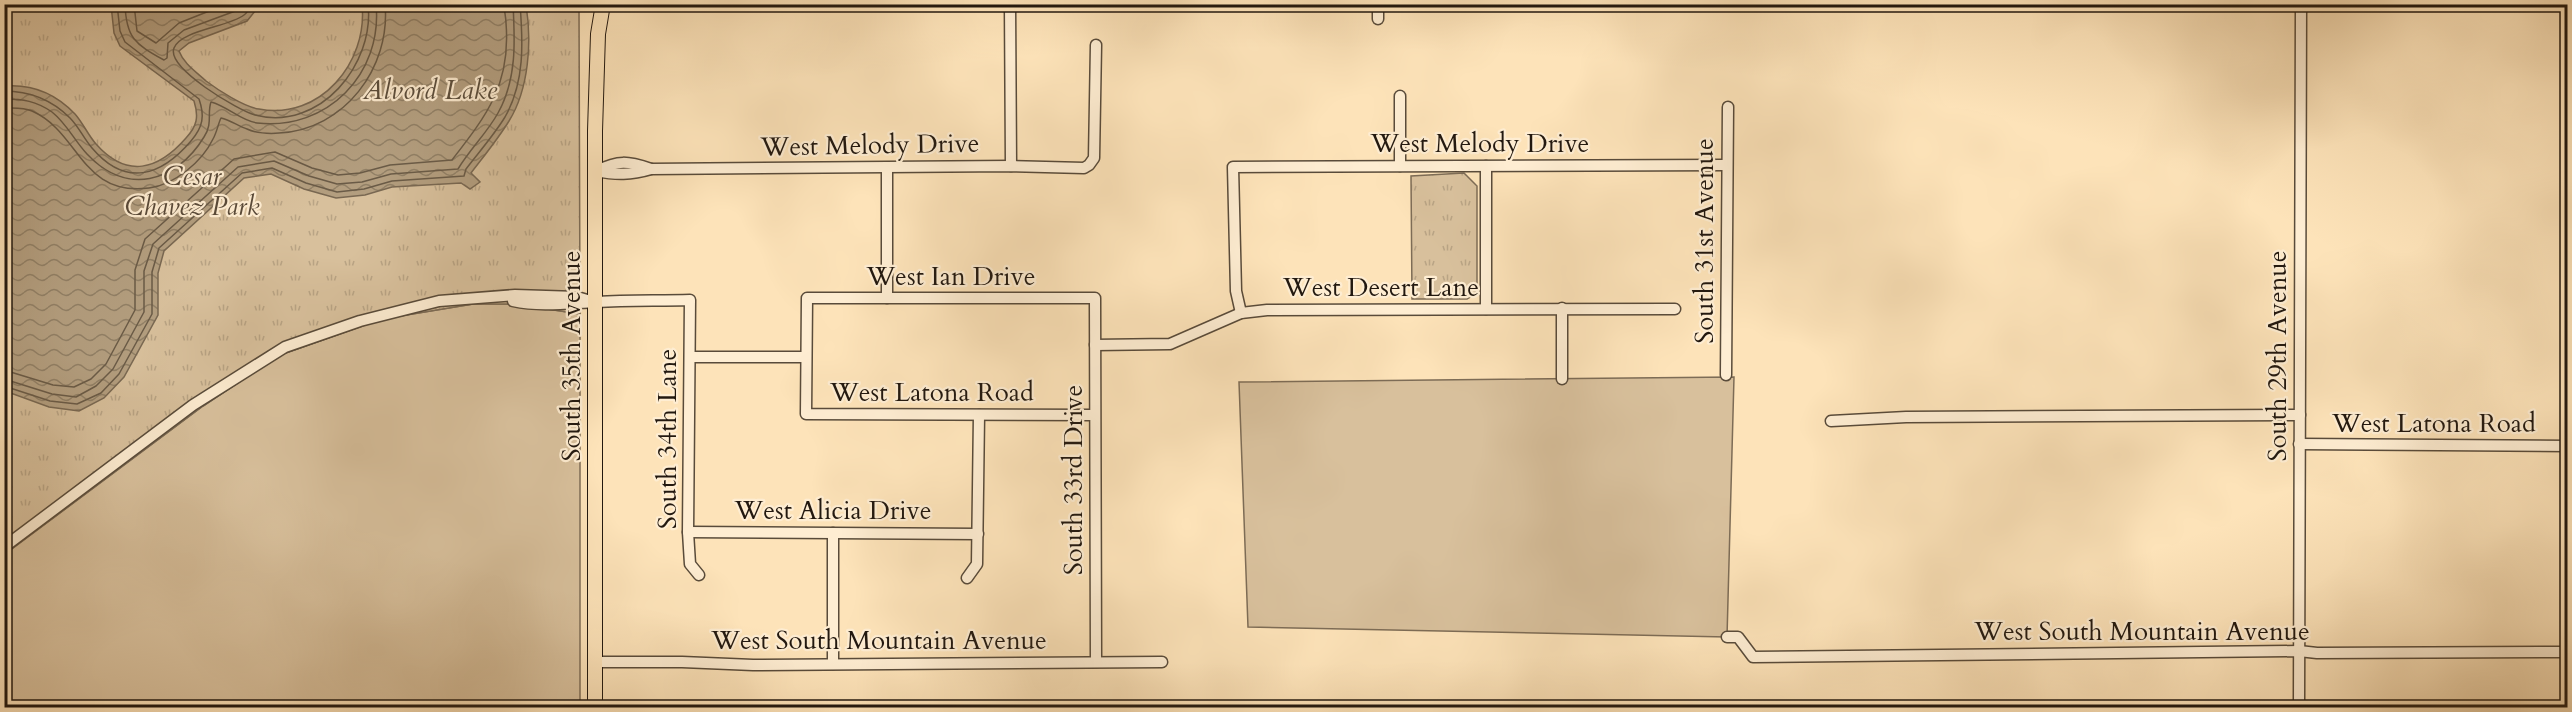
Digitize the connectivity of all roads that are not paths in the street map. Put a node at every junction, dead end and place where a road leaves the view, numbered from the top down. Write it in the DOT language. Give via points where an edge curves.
graph roads {
  1 [pos="603,4"];
  2 [pos="1010,4"];
  3 [pos="1378,4"];
  4 [pos="2301,4"];
  5 [pos="1378,19"];
  6 [pos="1096,45"];
  7 [pos="1400,96"];
  8 [pos="1728,107"];
  9 [pos="1486,165"];
  10 [pos="1727,165"];
  11 [pos="1011,166"];
  12 [pos="1400,166"];
  13 [pos="887,168"];
  14 [pos="596,171"];
  15 [pos="887,298"];
  16 [pos="1095,298"];
  17 [pos="594,302"];
  18 [pos="1562,308"];
  19 [pos="1486,309"];
  20 [pos="1675,309"];
  21 [pos="1241,313"];
  22 [pos="1095,345"];
  23 [pos="690,357"];
  24 [pos="806,357"];
  25 [pos="1726,375"];
  26 [pos="1562,379"];
  27 [pos="979,415"];
  28 [pos="1095,415"];
  29 [pos="2300,415"];
  30 [pos="1831,421"];
  31 [pos="2299,444"];
  32 [pos="2568,446"];
  33 [pos="688,532"];
  34 [pos="833,532"];
  35 [pos="978,534"];
  36 [pos="4,547"];
  37 [pos="699,575"];
  38 [pos="967,578"];
  39 [pos="1727,637"];
  40 [pos="2299,651"];
  41 [pos="2568,652"];
  42 [pos="596,662"];
  43 [pos="1096,662"];
  44 [pos="1162,662"];
  45 [pos="833,664"];
  46 [pos="596,708"];
  47 [pos="2299,708"];
  1 -- 14 [label="main road, South 35th Avenue" via="598,45"];
  2 -- 11 [label="street"];
  3 -- 5 [label="street"];
  4 -- 29 [label="street, South 29th Avenue"];
  6 -- 11 [label="street, West Melody Drive" via="1094,158 1084,168"];
  7 -- 12 [label="street"];
  8 -- 10 [label="street, South 31st Avenue"];
  9 -- 10 [label="street, West Melody Drive"];
  9 -- 12 [label="street, West Melody Drive"];
  9 -- 19 [label="street"];
  10 -- 25 [label="street, South 31st Avenue"];
  11 -- 13 [label="street, West Melody Drive"];
  12 -- 21 [label="street, West Melody Drive" via="1233,167 1236,291"];
  13 -- 14 [label="street, West Melody Drive" via="651,169 632,162 617,162"];
  13 -- 15 [label="street"];
  14 -- 17 [label="main road, South 35th Avenue"];
  15 -- 16 [label="street, West Ian Drive"];
  15 -- 24 [label="street, West Ian Drive" via="807,298"];
  16 -- 22 [label="street, South 33rd Drive"];
  17 -- 23 [label="street, South 34th Lane" via="690,300"];
  17 -- 36 [label="street" via="542,304 504,297 439,301 360,321 285,347 194,405"];
  17 -- 42 [label="main road, South 35th Avenue"];
  18 -- 19 [label="street, West Desert Lane"];
  18 -- 20 [label="street, West Desert Lane"];
  18 -- 26 [label="street"];
  19 -- 21 [label="street, West Desert Lane"];
  21 -- 22 [label="street, West Desert Lane" via="1170,344"];
  22 -- 28 [label="street, South 33rd Drive"];
  23 -- 24 [label="street"];
  23 -- 33 [label="street, South 34th Lane"];
  24 -- 27 [label="street, West Latona Road" via="806,414"];
  27 -- 28 [label="street, West Latona Road"];
  27 -- 35 [label="street"];
  28 -- 43 [label="street, South 33rd Drive"];
  29 -- 30 [label="street" via="1906,417"];
  29 -- 31 [label="street, South 29th Avenue"];
  31 -- 32 [label="street, West Latona Road"];
  31 -- 40 [label="street, South 29th Avenue"];
  33 -- 34 [label="street, West Alicia Drive"];
  33 -- 37 [label="street, South 34th Lane" via="690,564"];
  34 -- 35 [label="street, West Alicia Drive"];
  34 -- 45 [label="street"];
  35 -- 38 [label="street" via="977,564"];
  39 -- 40 [label="street, West South Mountain Avenue" via="1738,637 1753,657"];
  40 -- 41 [label="street, West South Mountain Avenue"];
  40 -- 47 [label="street, South 29th Avenue"];
  42 -- 45 [label="street, West South Mountain Avenue"];
  42 -- 46 [label="main road, South 35th Avenue"];
  43 -- 44 [label="street, West South Mountain Avenue"];
  43 -- 45 [label="street, West South Mountain Avenue"];
}
